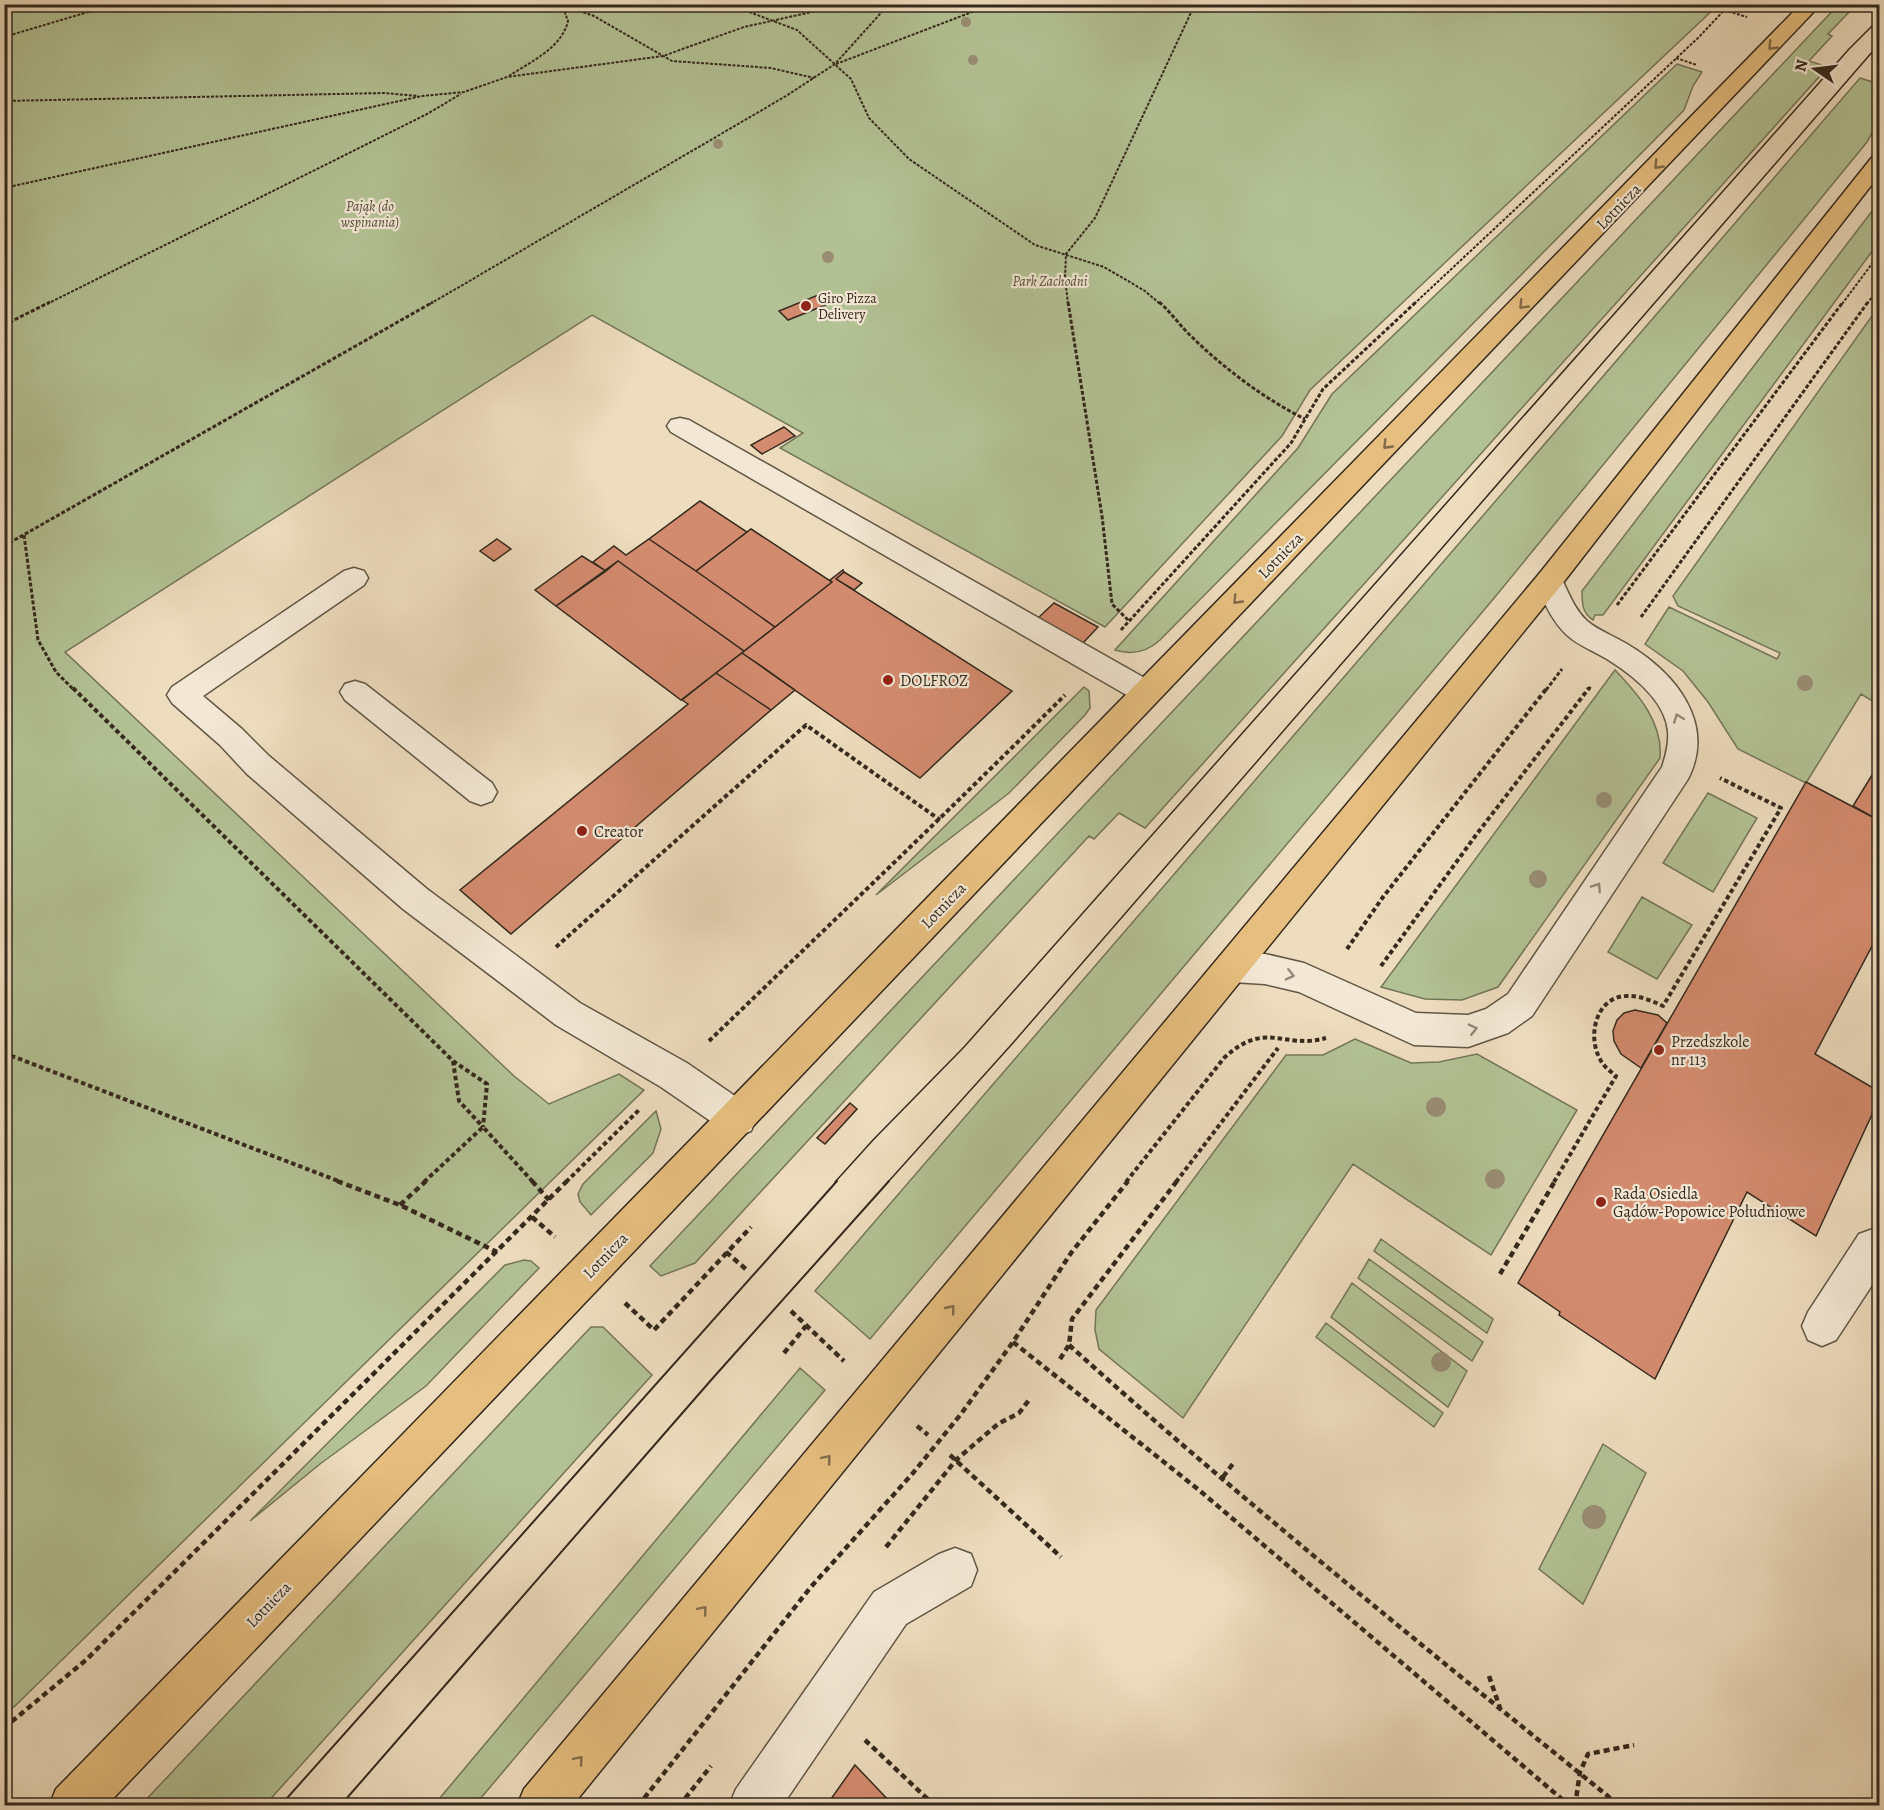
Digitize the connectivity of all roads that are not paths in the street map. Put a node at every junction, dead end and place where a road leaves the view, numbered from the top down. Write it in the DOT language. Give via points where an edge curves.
graph roads {
  1 [pos="1812,4"];
  2 [pos="1880,160"];
  3 [pos="680,426"];
  4 [pos="354,578"];
  5 [pos="1549,581"];
  6 [pos="355,692"];
  7 [pos="1148,693"];
  8 [pos="481,792"];
  9 [pos="1232,967"];
  10 [pos="738,1119"];
  11 [pos="1880,1251"];
  12 [pos="1822,1326"];
  13 [pos="955,1570"];
  14 [pos="73,1806"];
  15 [pos="542,1806"];
  16 [pos="753,1806"];
  1 -- 7 [label="main road, Lotnicza, one-way"];
  2 -- 5 [label="main road"];
  3 -- 7 [label="lane"];
  4 -- 10 [label="lane" via="182,694 380,870 520,979 568,1014 675,1075"];
  5 -- 9 [label="main road"];
  9 -- 5 [label="lane, one-way" via="1265,969 1304,978 1414,1029 1468,1031 1496,1022 1520,1005 1677,770 1683,741 1680,720 1667,696 1649,676 1575,626"];
  6 -- 8 [label="lane"];
  7 -- 10 [label="main road, Lotnicza"];
  15 -- 9 [label="main road, one-way"];
  10 -- 14 [label="main road, Lotnicza"];
  11 -- 12 [label="lane" via="1873,1248"];
  13 -- 16 [label="lane" via="890,1608"];
}
